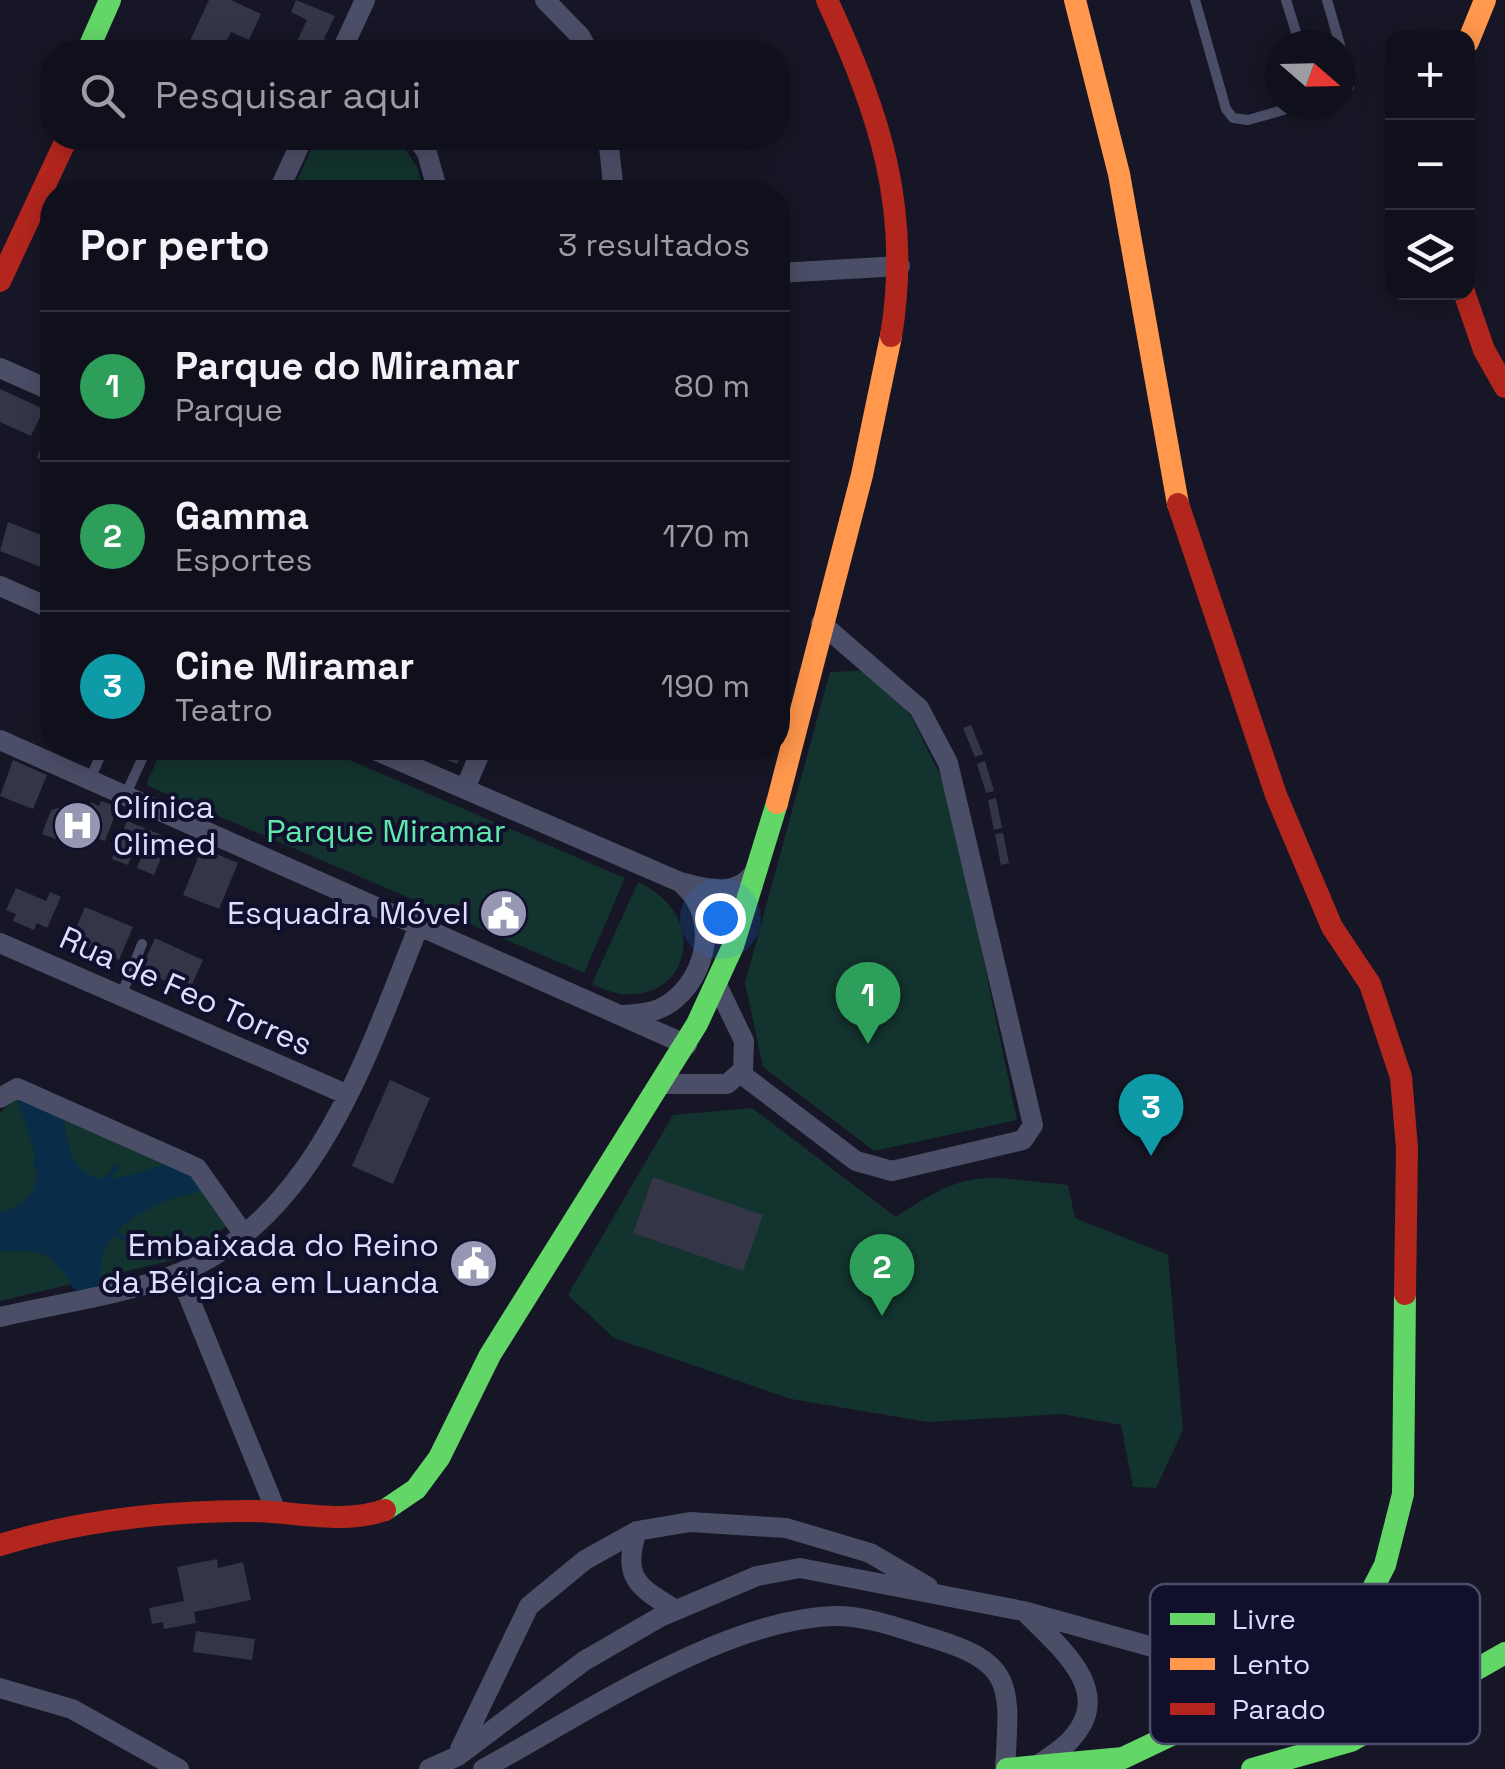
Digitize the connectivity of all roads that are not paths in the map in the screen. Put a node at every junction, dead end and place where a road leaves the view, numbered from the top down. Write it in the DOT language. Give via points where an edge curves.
graph roads {
  1 [pos="110,0"];
  2 [pos="130,0"];
  3 [pos="365,0"];
  4 [pos="544,0"];
  5 [pos="827,0"];
  6 [pos="1075,0"];
  7 [pos="1195,0"];
  8 [pos="1286,0"];
  9 [pos="1327,0"];
  10 [pos="1485,0"];
  11 [pos="1295,30"];
  12 [pos="1335,30"];
  13 [pos="1473,30"];
  14 [pos="92,40"];
  15 [pos="112,40"];
  16 [pos="347,40"];
  17 [pos="582,40"];
  18 [pos="1265,115"];
  19 [pos="42,150"];
  20 [pos="61,150"];
  21 [pos="297,150"];
  22 [pos="426,150"];
  23 [pos="609,150"];
  24 [pos="47,180"];
  25 [pos="283,180"];
  26 [pos="435,180"];
  27 [pos="613,180"];
  28 [pos="40,196"];
  29 [pos="0,245"];
  30 [pos="900,266"];
  31 [pos="790,272"];
  32 [pos="0,282"];
  33 [pos="1467,300"];
  34 [pos="0,368"];
  35 [pos="40,386"];
  36 [pos="1505,387"];
  37 [pos="0,586"];
  38 [pos="40,603"];
  39 [pos="821,623"];
  40 [pos="790,705"];
  41 [pos="0,740"];
  42 [pos="40,758"];
  43 [pos="45,760"];
  44 [pos="99,760"];
  45 [pos="141,760"];
  46 [pos="397,760"];
  47 [pos="477,760"];
  48 [pos="779,760"];
  49 [pos="90,780"];
  50 [pos="465,790"];
  51 [pos="126,794"];
  52 [pos="759,864"];
  53 [pos="680,882"];
  54 [pos="420,923"];
  55 [pos="0,943"];
  56 [pos="142,944"];
  57 [pos="717,984"];
  58 [pos="121,996"];
  59 [pos="622,1015"];
  60 [pos="687,1045"];
  61 [pos="740,1073"];
  62 [pos="662,1084"];
  63 [pos="348,1095"];
  64 [pos="0,1098"];
  65 [pos="245,1236"];
  66 [pos="179,1273"];
  67 [pos="0,1318"];
  68 [pos="276,1511"];
  69 [pos="638,1531"];
  70 [pos="0,1545"];
  71 [pos="1375,1584"];
  72 [pos="946,1598"];
  73 [pos="676,1610"];
  74 [pos="1023,1611"];
  75 [pos="1150,1647"];
  76 [pos="1505,1653"];
  77 [pos="1480,1667"];
  78 [pos="0,1688"];
  79 [pos="1158,1744"];
  80 [pos="1340,1744"];
  81 [pos="458,1756"];
  82 [pos="1036,1767"];
  83 [pos="178,1769"];
  84 [pos="428,1769"];
  85 [pos="483,1769"];
  86 [pos="1006,1769"];
  87 [pos="1252,1769"];
  1 -- 14 [label="street"];
  2 -- 15 [label="street"];
  3 -- 16 [label="street"];
  4 -- 17 [label="street"];
  5 -- 30 [label="street" via="878,110"];
  6 -- 71 [label="street" via="1119,174 1177,502 1276,795 1332,927 1370,984 1401,1077 1408,1148 1403,1494"];
  7 -- 18 [label="lane" via="1226,109 1234,118"];
  8 -- 11 [label="lane"];
  9 -- 12 [label="lane"];
  10 -- 13 [label="street"];
  19 -- 29 [label="street"];
  20 -- 24 [label="street"];
  21 -- 25 [label="street"];
  22 -- 26 [label="street"];
  23 -- 27 [label="street"];
  28 -- 32 [label="street"];
  30 -- 31 [label="street"];
  30 -- 39 [label="street" via="883,390"];
  33 -- 36 [label="street"];
  34 -- 35 [label="street"];
  37 -- 38 [label="street"];
  39 -- 40 [label="street"];
  39 -- 61 [label="street" via="919,708 948,762 1033,1124 1024,1140 874,1169"];
  41 -- 42 [label="street"];
  43 -- 49 [label="street"];
  44 -- 49 [label="lane"];
  45 -- 51 [label="lane"];
  46 -- 50 [label="street"];
  47 -- 50 [label="street"];
  48 -- 52 [label="street"];
  49 -- 51 [label="street"];
  50 -- 53 [label="street"];
  51 -- 54 [label="street"];
  52 -- 53 [label="street" via="739,886 716,892"];
  52 -- 57 [label="street"];
  53 -- 59 [label="street" via="698,898 706,920 699,963 671,1002 650,1013"];
  54 -- 59 [label="street"];
  54 -- 63 [label="street"];
  55 -- 58 [label="street, Rua de Feo Torres"];
  56 -- 58 [label="lane"];
  57 -- 60 [label="street"];
  57 -- 61 [label="street" via="744,1041"];
  58 -- 63 [label="street, Rua de Feo Torres"];
  59 -- 60 [label="street"];
  60 -- 62 [label="street"];
  61 -- 62 [label="street" via="716,1086"];
  62 -- 68 [label="street" via="482,1368 421,1481 382,1514 354,1519"];
  63 -- 65 [label="street" via="304,1170"];
  64 -- 65 [label="street" via="17,1088 197,1168"];
  65 -- 66 [label="street"];
  66 -- 67 [label="street"];
  66 -- 68 [label="street"];
  68 -- 70 [label="street" via="116,1518"];
  69 -- 72 [label="street" via="690,1522 786,1528 870,1553"];
  69 -- 73 [label="street" via="631,1572 642,1588"];
  69 -- 81 [label="street" via="585,1560 528,1606"];
  72 -- 73 [label="street" via="800,1568 757,1576"];
  72 -- 74 [label="street"];
  73 -- 81 [label="street" via="569,1670"];
  74 -- 75 [label="street"];
  74 -- 82 [label="street" via="1088,1688 1088,1708 1074,1736"];
  76 -- 77 [label="street"];
  78 -- 83 [label="street" via="72,1709"];
  79 -- 82 [label="street" via="1123,1758"];
  80 -- 87 [label="street"];
  81 -- 84 [label="street"];
  82 -- 86 [label="street"];
  85 -- 86 [label="street" via="738,1636 836,1616 866,1618 983,1659 1001,1676 1009,1700"];
}
